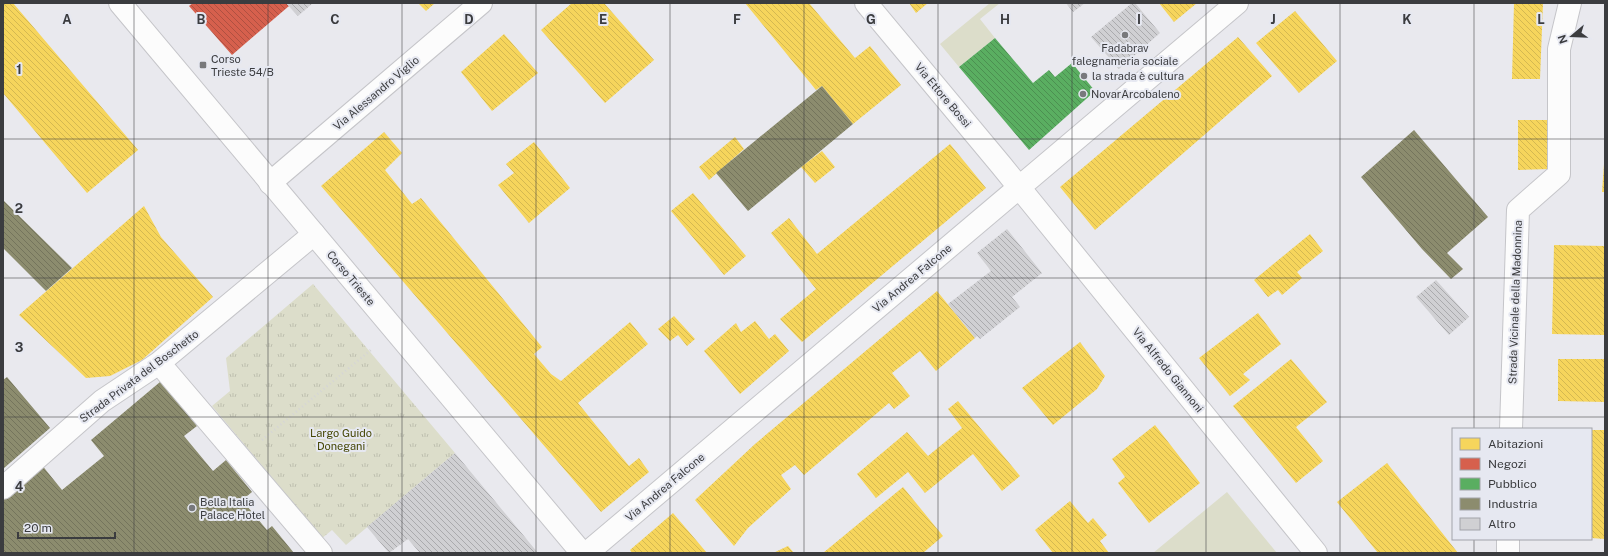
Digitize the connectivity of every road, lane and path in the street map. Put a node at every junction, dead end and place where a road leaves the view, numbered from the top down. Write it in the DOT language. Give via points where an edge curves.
graph roads {
  1 [pos="120,3"];
  2 [pos="481,3"];
  3 [pos="866,3"];
  4 [pos="1237,3"];
  5 [pos="1570,3"];
  6 [pos="270,182"];
  7 [pos="1019,187"];
  8 [pos="314,234"];
  9 [pos="372,349"];
  10 [pos="159,363"];
  11 [pos="1511,428"];
  12 [pos="241,457"];
  13 [pos="3,488"];
  14 [pos="1508,540"];
  15 [pos="321,553"];
  16 [pos="582,553"];
  17 [pos="587,553"];
  18 [pos="1316,553"];
  19 [pos="1508,553"];
  1 -- 6 [label="street, Corso Trieste"];
  2 -- 6 [label="street, Via Alessandro Viglio"];
  3 -- 7 [label="street, Via Ettore Bossi"];
  4 -- 7 [label="street, Via Andrea Falcone"];
  5 -- 11 [label="street, Strada Vicinale della Madonnina" via="1559,49 1559,174 1518,210"];
  6 -- 8 [label="street, Corso Trieste"];
  7 -- 17 [label="street, Via Andrea Falcone"];
  7 -- 18 [label="street, Via Alfredo Giannoni"];
  8 -- 10 [label="street, Strada Privata del Boschetto"];
  8 -- 16 [label="street, Corso Trieste"];
  9 -- 12 [label="path"];
  10 -- 12 [label="street"];
  10 -- 13 [label="street, Strada Privata del Boschetto" via="102,402"];
  12 -- 15 [label="street"];
  14 -- 19 [label="street"];
}
